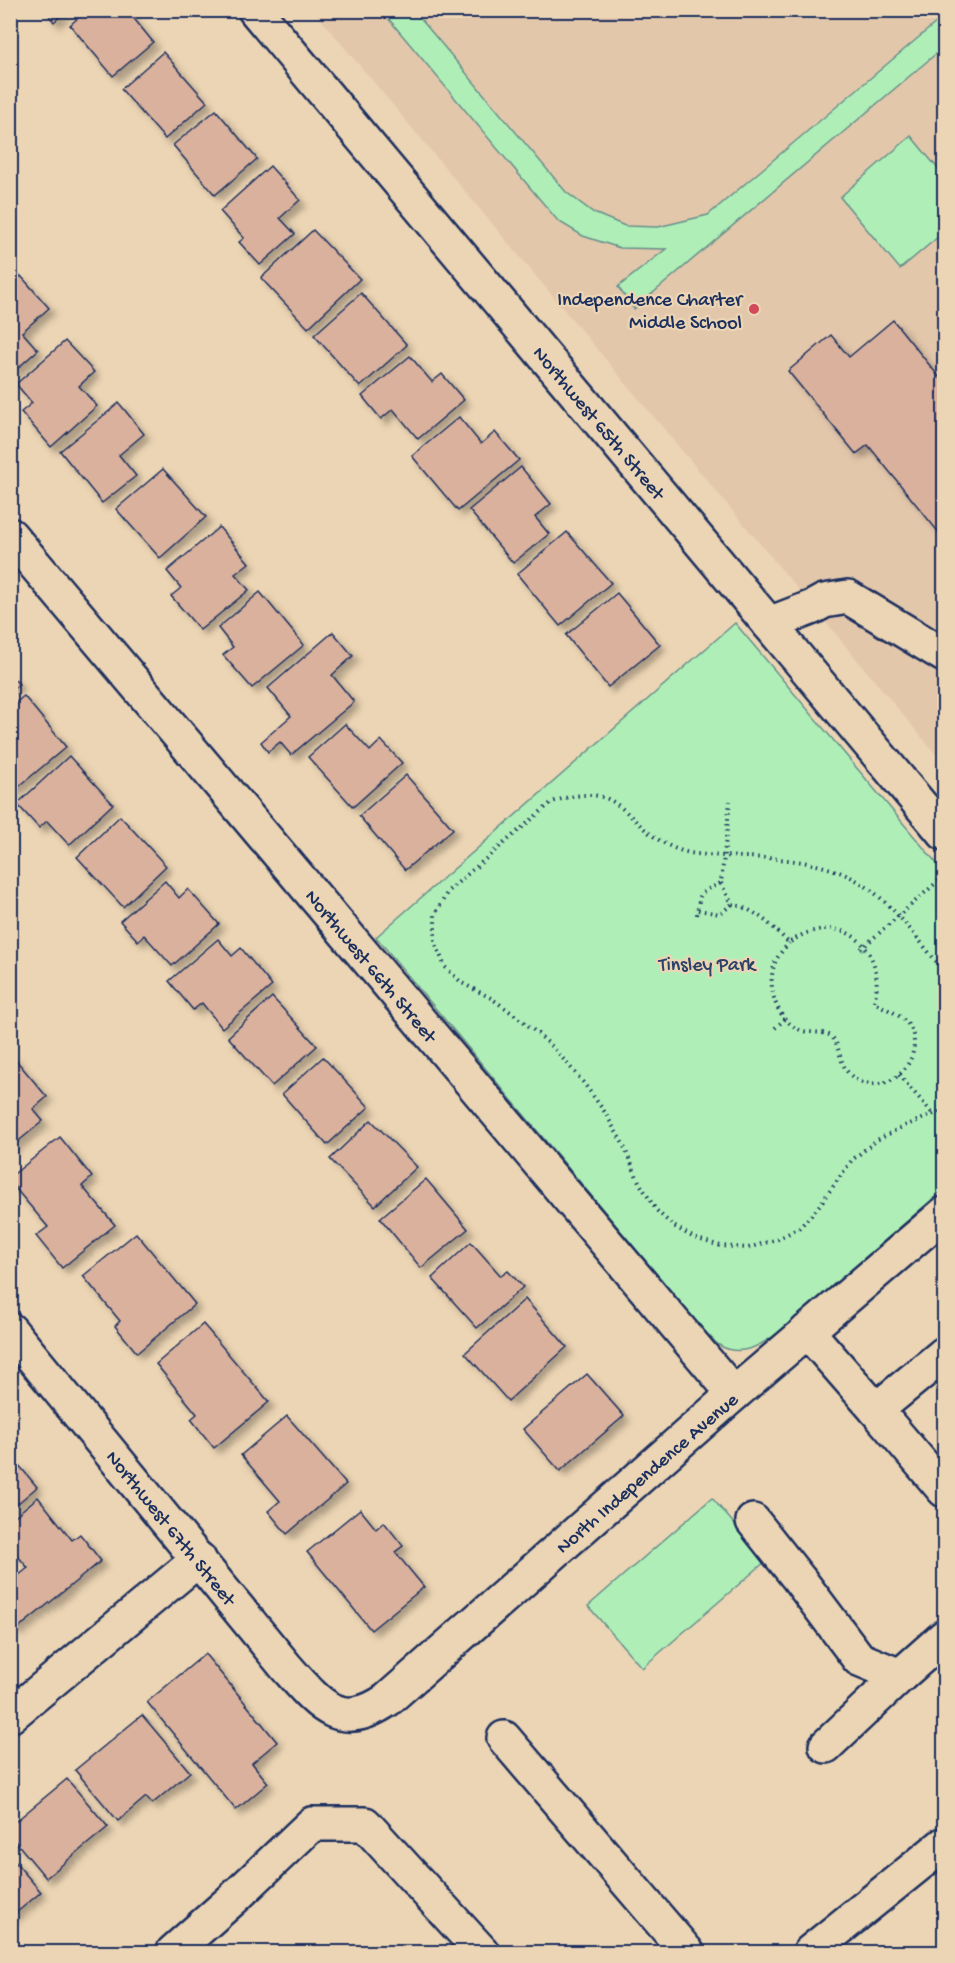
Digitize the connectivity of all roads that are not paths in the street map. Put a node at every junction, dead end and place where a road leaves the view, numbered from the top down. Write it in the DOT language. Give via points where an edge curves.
graph roads {
  1 [pos="255,10"];
  2 [pos="10,535"];
  3 [pos="769,624"];
  4 [pos="945,655"];
  5 [pos="945,833"];
  6 [pos="945,1214"];
  7 [pos="10,1330"];
  8 [pos="807,1331"];
  9 [pos="945,1354"];
  10 [pos="734,1394"];
  11 [pos="876,1410"];
  12 [pos="945,1490"];
  13 [pos="753,1521"];
  14 [pos="199,1559"];
  15 [pos="945,1637"];
  16 [pos="900,1676"];
  17 [pos="341,1715"];
  18 [pos="10,1716"];
  19 [pos="504,1738"];
  20 [pos="826,1746"];
  21 [pos="945,1844"];
  22 [pos="173,1953"];
  23 [pos="482,1953"];
  24 [pos="687,1953"];
  25 [pos="810,1953"];
  1 -- 3 [label="street, Northwest 65th Street"];
  2 -- 10 [label="street, Northwest 66th Street"];
  3 -- 4 [label="street" via="824,601 848,597"];
  3 -- 5 [label="street, Northwest 65th Street"];
  6 -- 8 [label="street, North Independence Avenue"];
  7 -- 14 [label="street, Northwest 67th Street"];
  8 -- 10 [label="street, North Independence Avenue"];
  8 -- 11 [label="street"];
  9 -- 11 [label="street"];
  10 -- 17 [label="street, North Independence Avenue" via="387,1700 374,1709"];
  11 -- 12 [label="street"];
  13 -- 16 [label="street" via="859,1659"];
  14 -- 17 [label="street, Northwest 67th Street" via="311,1695"];
  14 -- 18 [label="street"];
  15 -- 16 [label="street"];
  16 -- 20 [label="street"];
  19 -- 24 [label="street"];
  21 -- 25 [label="street"];
  22 -- 23 [label="street" via="312,1824 365,1824"];
}
